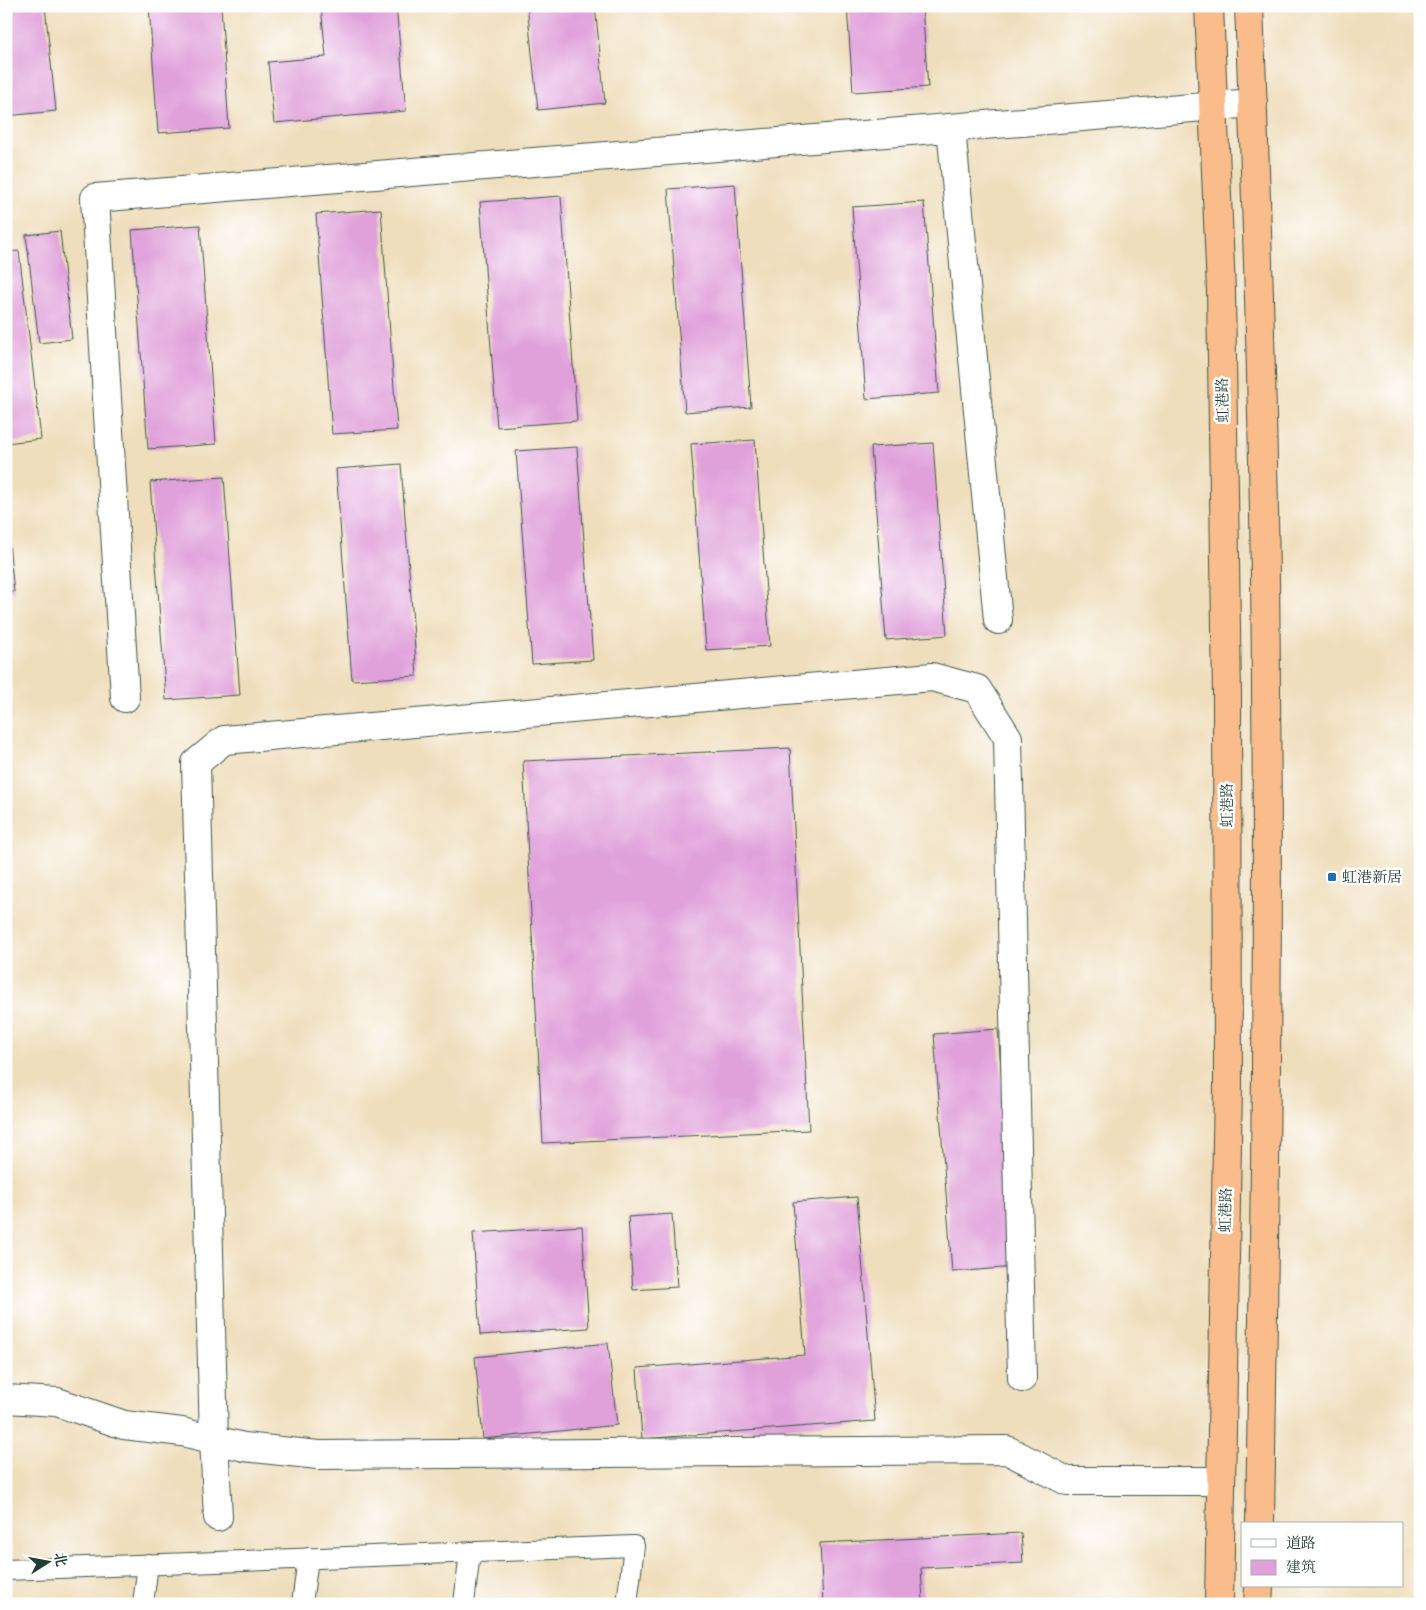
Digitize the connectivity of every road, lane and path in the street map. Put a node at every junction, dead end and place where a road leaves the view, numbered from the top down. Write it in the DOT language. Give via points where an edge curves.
graph roads {
  1 [pos="1209,6"];
  2 [pos="1249,6"];
  3 [pos="1253,104"];
  4 [pos="1214,106"];
  5 [pos="951,128"];
  6 [pos="998,620"];
  7 [pos="125,698"];
  8 [pos="1022,1378"];
  9 [pos="6,1399"];
  10 [pos="214,1440"];
  11 [pos="1221,1481"];
  12 [pos="218,1517"];
  13 [pos="1260,1522"];
  14 [pos="470,1552"];
  15 [pos="308,1558"];
  16 [pos="148,1564"];
  17 [pos="6,1570"];
  18 [pos="1259,1588"];
  19 [pos="143,1604"];
  20 [pos="302,1604"];
  21 [pos="464,1604"];
  22 [pos="627,1604"];
  23 [pos="1220,1604"];
  24 [pos="1258,1604"];
  1 -- 4 [label="highway, 虹港路"];
  2 -- 3 [label="highway"];
  3 -- 4 [label="street"];
  3 -- 13 [label="highway" via="1260,286 1266,693 1266,1118"];
  4 -- 5 [label="street"];
  4 -- 11 [label="highway, 虹港路" via="1221,291 1227,694 1228,1084"];
  5 -- 6 [label="street"];
  5 -- 7 [label="street" via="95,198"];
  8 -- 10 [label="street" via="1008,738 978,689 932,677 224,740 196,763"];
  9 -- 10 [label="street" via="57,1402 124,1425 182,1432"];
  10 -- 11 [label="street" via="244,1447 318,1455 1007,1450 1067,1482"];
  10 -- 12 [label="street"];
  11 -- 23 [label="highway, 虹港路"];
  14 -- 15 [label="lane"];
  14 -- 21 [label="lane"];
  14 -- 22 [label="lane" via="634,1546"];
  15 -- 16 [label="lane"];
  15 -- 20 [label="lane"];
  16 -- 17 [label="lane"];
  16 -- 19 [label="lane"];
  18 -- 24 [label="highway"];
}
